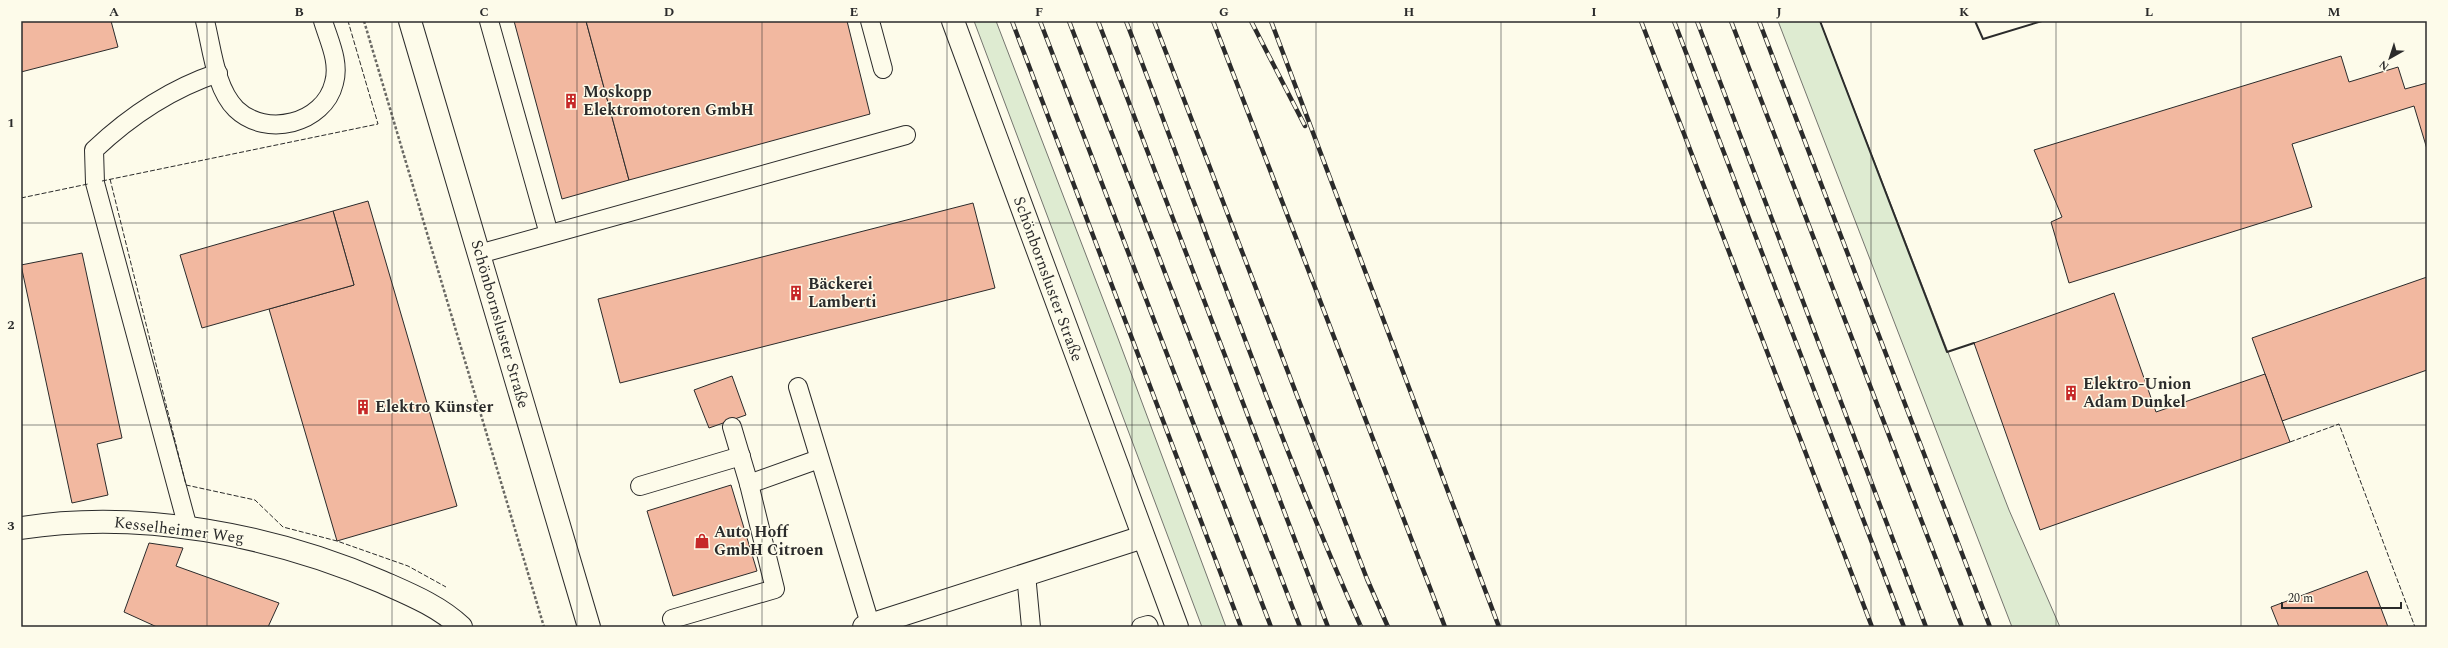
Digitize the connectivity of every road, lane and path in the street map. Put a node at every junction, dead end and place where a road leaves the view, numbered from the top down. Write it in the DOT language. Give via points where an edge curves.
graph roads {
  1 [pos="205,21"];
  2 [pos="323,21"];
  3 [pos="364,21"];
  4 [pos="410,21"];
  5 [pos="489,21"];
  6 [pos="870,21"];
  7 [pos="953,21"];
  8 [pos="883,69"];
  9 [pos="218,73"];
  10 [pos="906,135"];
  11 [pos="549,234"];
  12 [pos="479,254"];
  13 [pos="798,387"];
  14 [pos="732,427"];
  15 [pos="740,456"];
  16 [pos="819,459"];
  17 [pos="749,484"];
  18 [pos="640,486"];
  19 [pos="21,528"];
  20 [pos="188,528"];
  21 [pos="1142,537"];
  22 [pos="1026,574"];
  23 [pos="672,619"];
  24 [pos="869,626"];
  25 [pos="461,627"];
  26 [pos="544,627"];
  27 [pos="589,627"];
  28 [pos="1031,627"];
  29 [pos="1142,627"];
  30 [pos="1149,627"];
  31 [pos="1177,627"];
  1 -- 9 [label="lane"];
  2 -- 9 [label="lane" via="337,64 334,84 326,101 311,115 293,123 273,125 253,120 236,109 224,93"];
  3 -- 26 [label="path"];
  4 -- 12 [label="street, Schönbornsluster Straße"];
  5 -- 11 [label="lane"];
  6 -- 8 [label="lane"];
  7 -- 21 [label="street, Schönbornsluster Straße"];
  9 -- 20 [label="lane" via="190,83 124,122 94,150 95,183"];
  10 -- 11 [label="lane"];
  11 -- 12 [label="lane"];
  12 -- 27 [label="street, Schönbornsluster Straße"];
  13 -- 16 [label="lane"];
  14 -- 15 [label="lane"];
  15 -- 17 [label="lane"];
  15 -- 18 [label="lane"];
  16 -- 17 [label="lane"];
  16 -- 24 [label="lane"];
  17 -- 23 [label="lane" via="775,589"];
  19 -- 20 [label="street, Kesselheimer Weg" via="110,522"];
  20 -- 25 [label="street, Kesselheimer Weg" via="246,537 361,573 422,600"];
  21 -- 22 [label="street"];
  21 -- 31 [label="street, Schönbornsluster Straße"];
  22 -- 24 [label="street"];
  22 -- 28 [label="lane"];
  29 -- 30 [label="lane"];
}
